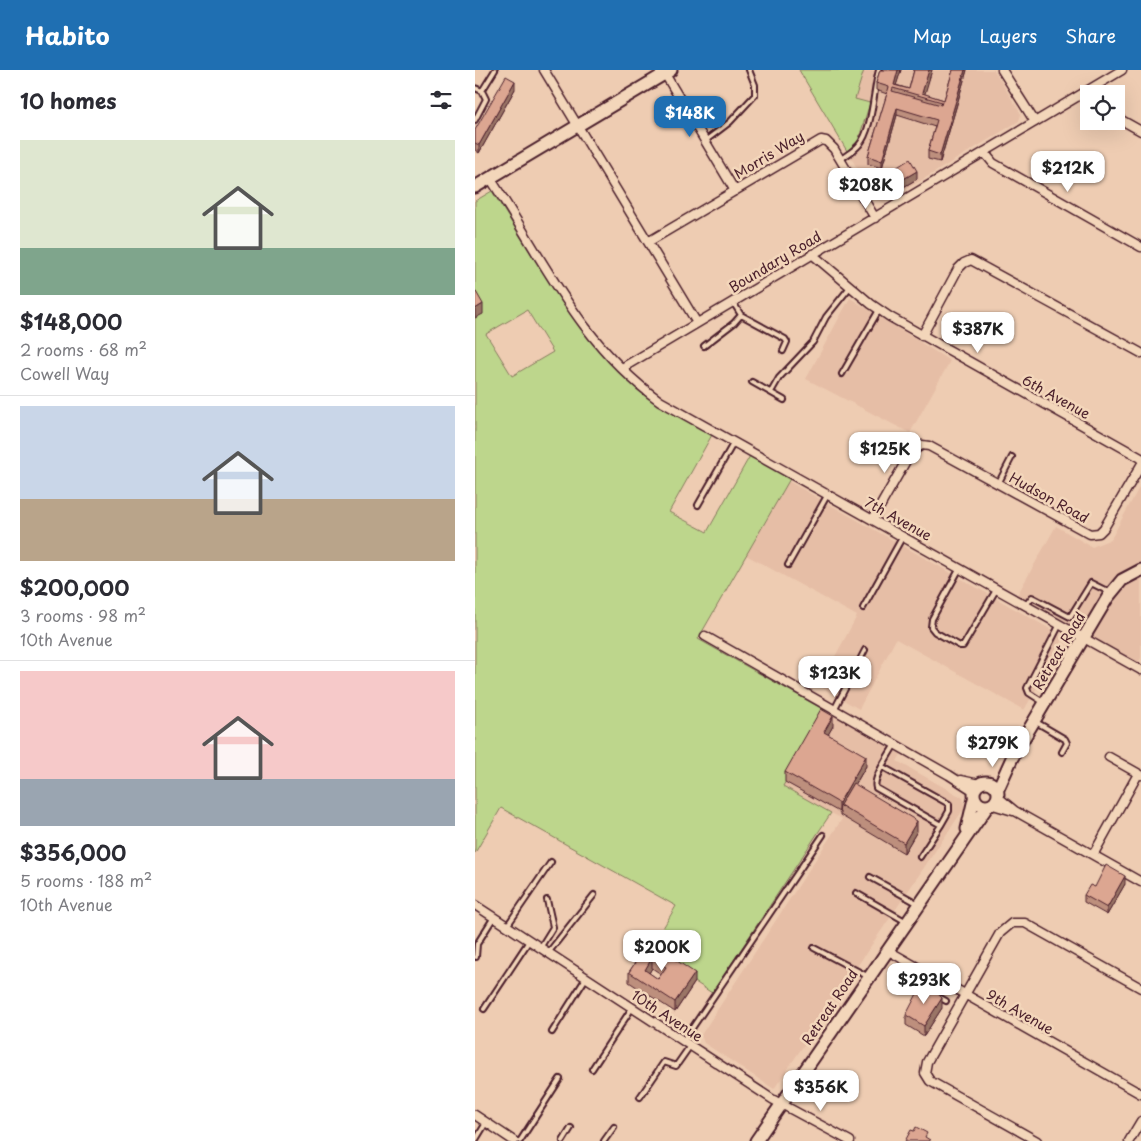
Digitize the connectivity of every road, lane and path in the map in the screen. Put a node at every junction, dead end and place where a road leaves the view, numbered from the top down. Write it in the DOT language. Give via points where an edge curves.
graph roads {
  1 [pos="495,70"];
  2 [pos="544,70"];
  3 [pos="749,70"];
  4 [pos="879,70"];
  5 [pos="1002,70"];
  6 [pos="1122,70"];
  7 [pos="668,72"];
  8 [pos="1102,85"];
  9 [pos="475,88"];
  10 [pos="482,91"];
  11 [pos="1080,100"];
  12 [pos="475,120"];
  13 [pos="1035,122"];
  14 [pos="1125,122"];
  15 [pos="578,126"];
  16 [pos="1141,131"];
  17 [pos="705,141"];
  18 [pos="984,152"];
  19 [pos="840,160"];
  20 [pos="490,178"];
  21 [pos="475,187"];
  22 [pos="735,191"];
  23 [pos="875,218"];
  24 [pos="647,242"];
  25 [pos="1141,247"];
  26 [pos="812,254"];
  27 [pos="850,287"];
  28 [pos="733,302"];
  29 [pos="879,310"];
  30 [pos="741,315"];
  31 [pos="697,323"];
  32 [pos="922,336"];
  33 [pos="704,346"];
  34 [pos="783,351"];
  35 [pos="1141,353"];
  36 [pos="622,368"];
  37 [pos="842,374"];
  38 [pos="751,382"];
  39 [pos="771,392"];
  40 [pos="784,400"];
  41 [pos="733,442"];
  42 [pos="1012,457"];
  43 [pos="1141,458"];
  44 [pos="1141,465"];
  45 [pos="998,484"];
  46 [pos="828,494"];
  47 [pos="698,506"];
  48 [pos="873,519"];
  49 [pos="903,536"];
  50 [pos="788,565"];
  51 [pos="961,568"];
  52 [pos="1141,570"];
  53 [pos="997,589"];
  54 [pos="1111,593"];
  55 [pos="1026,605"];
  56 [pos="863,608"];
  57 [pos="1060,624"];
  58 [pos="705,636"];
  59 [pos="1084,638"];
  60 [pos="865,650"];
  61 [pos="1141,670"];
  62 [pos="1045,703"];
  63 [pos="834,710"];
  64 [pos="1034,721"];
  65 [pos="895,744"];
  66 [pos="1062,752"];
  67 [pos="1109,757"];
  68 [pos="883,767"];
  69 [pos="1140,775"];
  70 [pos="986,794"];
  71 [pos="941,825"];
  72 [pos="823,835"];
  73 [pos="1093,855"];
  74 [pos="920,857"];
  75 [pos="551,862"];
  76 [pos="870,877"];
  77 [pos="1141,882"];
  78 [pos="856,893"];
  79 [pos="594,895"];
  80 [pos="547,900"];
  81 [pos="919,904"];
  82 [pos="475,905"];
  83 [pos="494,917"];
  84 [pos="907,922"];
  85 [pos="507,926"];
  86 [pos="529,941"];
  87 [pos="541,948"];
  88 [pos="814,948"];
  89 [pos="887,950"];
  90 [pos="549,953"];
  91 [pos="476,957"];
  92 [pos="931,975"];
  93 [pos="869,977"];
  94 [pos="587,978"];
  95 [pos="1141,988"];
  96 [pos="965,995"];
  97 [pos="946,1001"];
  98 [pos="632,1008"];
  99 [pos="484,1009"];
  100 [pos="552,1032"];
  101 [pos="687,1044"];
  102 [pos="592,1069"];
  103 [pos="560,1079"];
  104 [pos="1141,1094"];
  105 [pos="640,1097"];
  106 [pos="782,1104"];
  107 [pos="475,1115"];
  108 [pos="1141,1120"];
  109 [pos="486,1122"];
  110 [pos="613,1127"];
  111 [pos="571,1128"];
  112 [pos="475,1141"];
  113 [pos="514,1141"];
  114 [pos="520,1141"];
  115 [pos="563,1141"];
  116 [pos="604,1141"];
  117 [pos="756,1141"];
  118 [pos="850,1141"];
  119 [pos="1037,1141"];
  120 [pos="1129,1141"];
  1 -- 10 [label="lane"];
  2 -- 15 [label="street"];
  3 -- 17 [label="lane" via="755,96 731,122"];
  4 -- 19 [label="lane" via="862,140"];
  5 -- 13 [label="street"];
  6 -- 8 [label="street, Boundary Road"];
  7 -- 15 [label="main road"];
  7 -- 17 [label="street"];
  9 -- 10 [label="lane"];
  10 -- 12 [label="lane" via="486,99"];
  11 -- 13 [label="street, Boundary Road"];
  13 -- 18 [label="street, Boundary Road"];
  14 -- 16 [label="street"];
  15 -- 20 [label="main road"];
  15 -- 24 [label="street"];
  17 -- 22 [label="street"];
  18 -- 23 [label="street, Boundary Road"];
  18 -- 25 [label="street" via="993,163"];
  19 -- 22 [label="street, Morris Way" via="826,141 819,140"];
  19 -- 23 [label="street, Morris Way"];
  20 -- 21 [label="main road"];
  20 -- 36 [label="street, 7th Avenue" via="563,299"];
  22 -- 24 [label="street, Morris Way"];
  23 -- 26 [label="street, Boundary Road"];
  24 -- 31 [label="street"];
  26 -- 27 [label="street, 6th Avenue"];
  26 -- 28 [label="street, Boundary Road"];
  27 -- 29 [label="street, 6th Avenue"];
  27 -- 39 [label="lane" via="826,317 810,347 779,378"];
  28 -- 30 [label="lane"];
  28 -- 31 [label="street, Boundary Road"];
  29 -- 32 [label="street, 6th Avenue"];
  29 -- 37 [label="lane"];
  30 -- 33 [label="lane"];
  30 -- 34 [label="lane" via="785,339"];
  31 -- 36 [label="street, Boundary Road"];
  32 -- 35 [label="street" via="958,269 971,260"];
  32 -- 43 [label="street, 6th Avenue"];
  36 -- 41 [label="street, 7th Avenue" via="660,401"];
  38 -- 39 [label="lane"];
  39 -- 40 [label="lane"];
  41 -- 46 [label="street, 7th Avenue"];
  41 -- 47 [label="lane"];
  42 -- 45 [label="lane"];
  44 -- 45 [label="street, Hudson Road" via="1104,528 1093,534"];
  45 -- 48 [label="street, Hudson Road" via="929,446 916,447"];
  46 -- 48 [label="street, 7th Avenue"];
  46 -- 50 [label="lane"];
  48 -- 49 [label="street, 7th Avenue"];
  49 -- 51 [label="street, 7th Avenue"];
  49 -- 56 [label="lane"];
  51 -- 53 [label="street, 7th Avenue"];
  51 -- 53 [label="lane" via="932,619 931,627 935,632 963,646"];
  52 -- 54 [label="main road, Retreat Road" via="1125,578"];
  53 -- 55 [label="street, 7th Avenue"];
  54 -- 55 [label="lane" via="1091,584 1070,617 1032,597"];
  54 -- 59 [label="main road, Retreat Road"];
  55 -- 57 [label="street, 7th Avenue"];
  57 -- 59 [label="street, 7th Avenue"];
  57 -- 62 [label="lane" via="1027,688 1029,693"];
  58 -- 63 [label="street"];
  59 -- 61 [label="street, 7th Avenue"];
  59 -- 62 [label="main road, Retreat Road"];
  60 -- 63 [label="lane"];
  62 -- 64 [label="main road, Retreat Road"];
  63 -- 65 [label="street"];
  64 -- 66 [label="lane" via="1065,739 1067,743"];
  64 -- 70 [label="main road, Retreat Road"];
  65 -- 68 [label="lane"];
  65 -- 70 [label="street"];
  67 -- 69 [label="street"];
  68 -- 71 [label="lane" via="874,783 876,788"];
  68 -- 71 [label="lane" via="949,804"];
  69 -- 73 [label="street"];
  70 -- 73 [label="street"];
  70 -- 81 [label="main road, Retreat Road" via="963,840"];
  71 -- 74 [label="lane"];
  72 -- 101 [label="lane"];
  73 -- 77 [label="street"];
  75 -- 85 [label="lane"];
  76 -- 81 [label="lane"];
  78 -- 84 [label="lane"];
  79 -- 90 [label="lane"];
  80 -- 87 [label="lane" via="553,927"];
  81 -- 84 [label="main road, Retreat Road"];
  82 -- 83 [label="street, 10th Avenue"];
  83 -- 85 [label="street, 10th Avenue"];
  83 -- 91 [label="lane" via="477,944"];
  84 -- 89 [label="main road, Retreat Road"];
  85 -- 86 [label="street, 10th Avenue"];
  86 -- 87 [label="street, 10th Avenue"];
  86 -- 99 [label="lane"];
  87 -- 90 [label="street, 10th Avenue"];
  88 -- 93 [label="lane"];
  89 -- 92 [label="street, 9th Avenue"];
  89 -- 93 [label="main road, Retreat Road"];
  90 -- 94 [label="street, 10th Avenue"];
  92 -- 96 [label="street, 9th Avenue"];
  92 -- 97 [label="lane" via="925,988"];
  93 -- 106 [label="main road, Retreat Road"];
  94 -- 98 [label="street, 10th Avenue"];
  94 -- 100 [label="lane"];
  95 -- 96 [label="street" via="1029,924 1016,922 1003,928"];
  96 -- 104 [label="street, 9th Avenue"];
  96 -- 119 [label="street" via="926,1065 927,1077"];
  98 -- 101 [label="street, 10th Avenue"];
  98 -- 102 [label="lane"];
  101 -- 105 [label="lane" via="676,1066 663,1062"];
  101 -- 106 [label="street, 10th Avenue"];
  103 -- 114 [label="lane"];
  106 -- 117 [label="main road, Retreat Road"];
  106 -- 118 [label="street, 10th Avenue"];
  107 -- 109 [label="street"];
  108 -- 120 [label="street"];
  109 -- 112 [label="lane"];
  109 -- 113 [label="street"];
  110 -- 116 [label="lane"];
  111 -- 115 [label="lane"];
}
